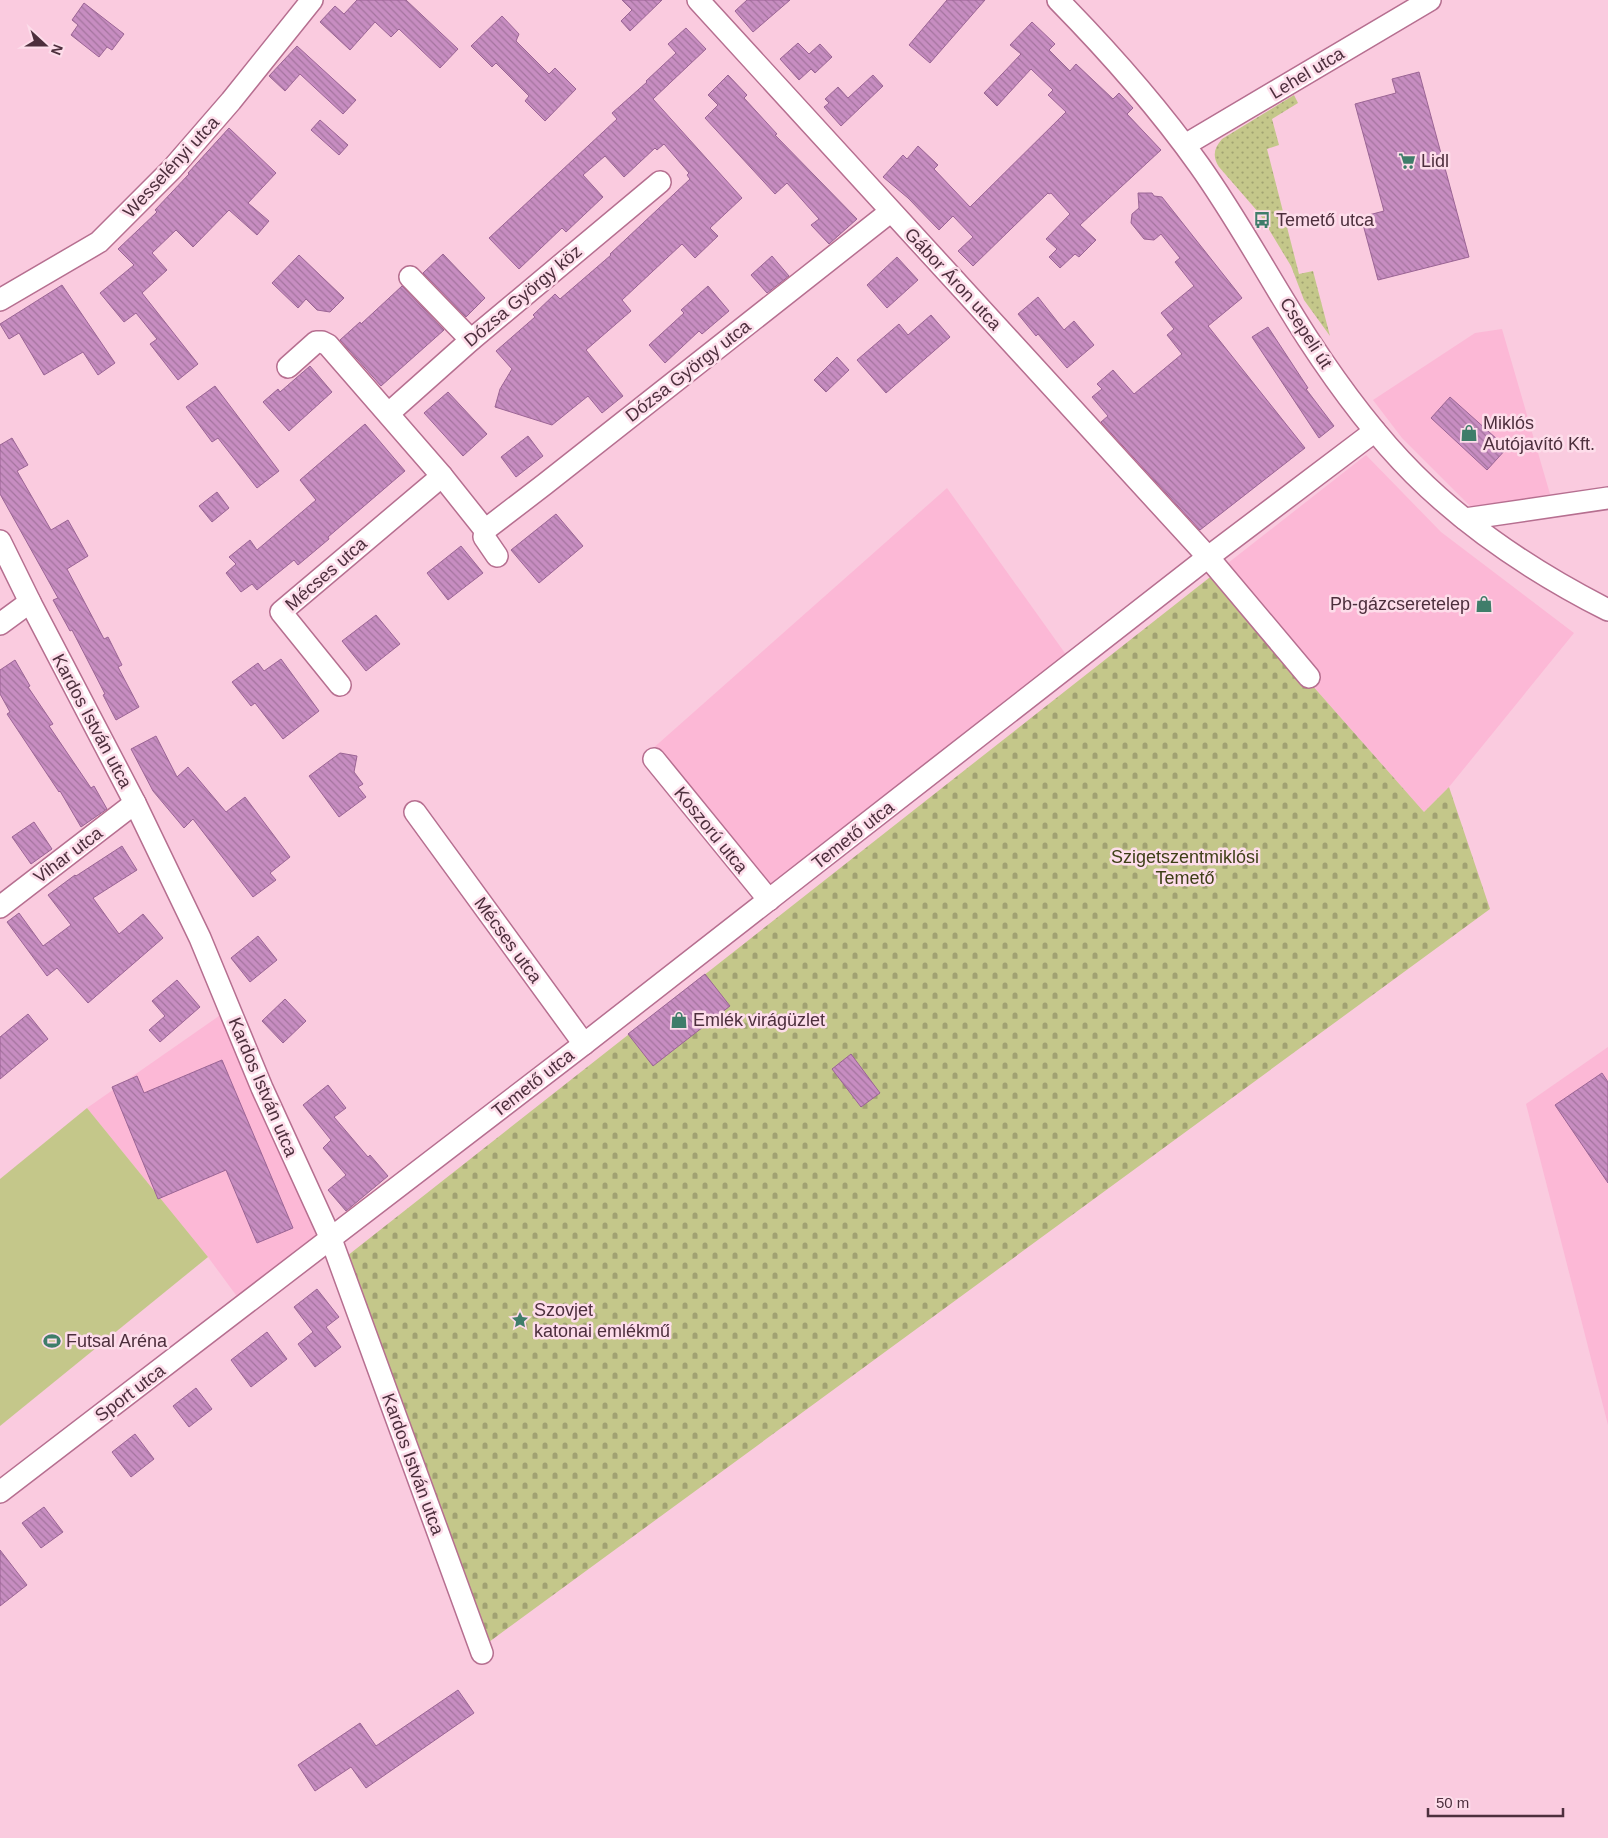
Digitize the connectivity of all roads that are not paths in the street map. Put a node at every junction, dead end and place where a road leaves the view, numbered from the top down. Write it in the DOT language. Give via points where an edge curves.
graph roads {
  1 [pos="312,0"];
  2 [pos="698,0"];
  3 [pos="1058,0"];
  4 [pos="1430,0"];
  5 [pos="1185,145"];
  6 [pos="660,182"];
  7 [pos="890,212"];
  8 [pos="410,277"];
  9 [pos="0,300"];
  10 [pos="471,340"];
  11 [pos="288,367"];
  12 [pos="389,413"];
  13 [pos="1375,430"];
  14 [pos="442,476"];
  15 [pos="1608,498"];
  16 [pos="1465,519"];
  17 [pos="485,530"];
  18 [pos="0,541"];
  19 [pos="498,556"];
  20 [pos="1208,557"];
  21 [pos="30,602"];
  22 [pos="1608,610"];
  23 [pos="0,624"];
  24 [pos="1310,677"];
  25 [pos="340,685"];
  26 [pos="654,759"];
  27 [pos="135,803"];
  28 [pos="415,812"];
  29 [pos="769,900"];
  30 [pos="0,907"];
  31 [pos="584,1044"];
  32 [pos="331,1239"];
  33 [pos="0,1492"];
  34 [pos="482,1653"];
  1 -- 9 [label="street, Wesselényi utca" via="172,169 100,242"];
  2 -- 7 [label="street, Gábor Áron utca"];
  3 -- 5 [label="street, Csepeli út" via="1152,102"];
  4 -- 5 [label="street, Lehel utca"];
  5 -- 13 [label="street, Csepeli út" via="1308,339"];
  6 -- 10 [label="street, Dózsa György köz"];
  7 -- 17 [label="street, Dózsa György utca"];
  7 -- 20 [label="street, Gábor Áron utca"];
  8 -- 10 [label="street"];
  10 -- 12 [label="street, Dózsa György köz"];
  11 -- 12 [label="street" via="316,342 322,342"];
  12 -- 14 [label="street"];
  13 -- 16 [label="street, Csepeli út" via="1414,474"];
  13 -- 20 [label="street, Temető utca"];
  14 -- 17 [label="street"];
  14 -- 25 [label="street, Mécses utca" via="281,612"];
  15 -- 16 [label="street"];
  16 -- 22 [label="street, Csepeli út" via="1511,554"];
  17 -- 19 [label="street" via="484,536"];
  18 -- 21 [label="street, Kardos István utca"];
  20 -- 24 [label="street, Gábor Áron utca"];
  20 -- 29 [label="street, Temető utca"];
  21 -- 23 [label="street"];
  21 -- 27 [label="street, Kardos István utca"];
  26 -- 29 [label="street, Koszorú utca"];
  27 -- 30 [label="street, Vihar utca"];
  27 -- 32 [label="street, Kardos István utca" via="200,938 262,1088"];
  28 -- 31 [label="street, Mécses utca"];
  29 -- 31 [label="street, Temető utca"];
  31 -- 32 [label="street, Temető utca"];
  32 -- 33 [label="street, Sport utca"];
  32 -- 34 [label="street, Kardos István utca"];
}
